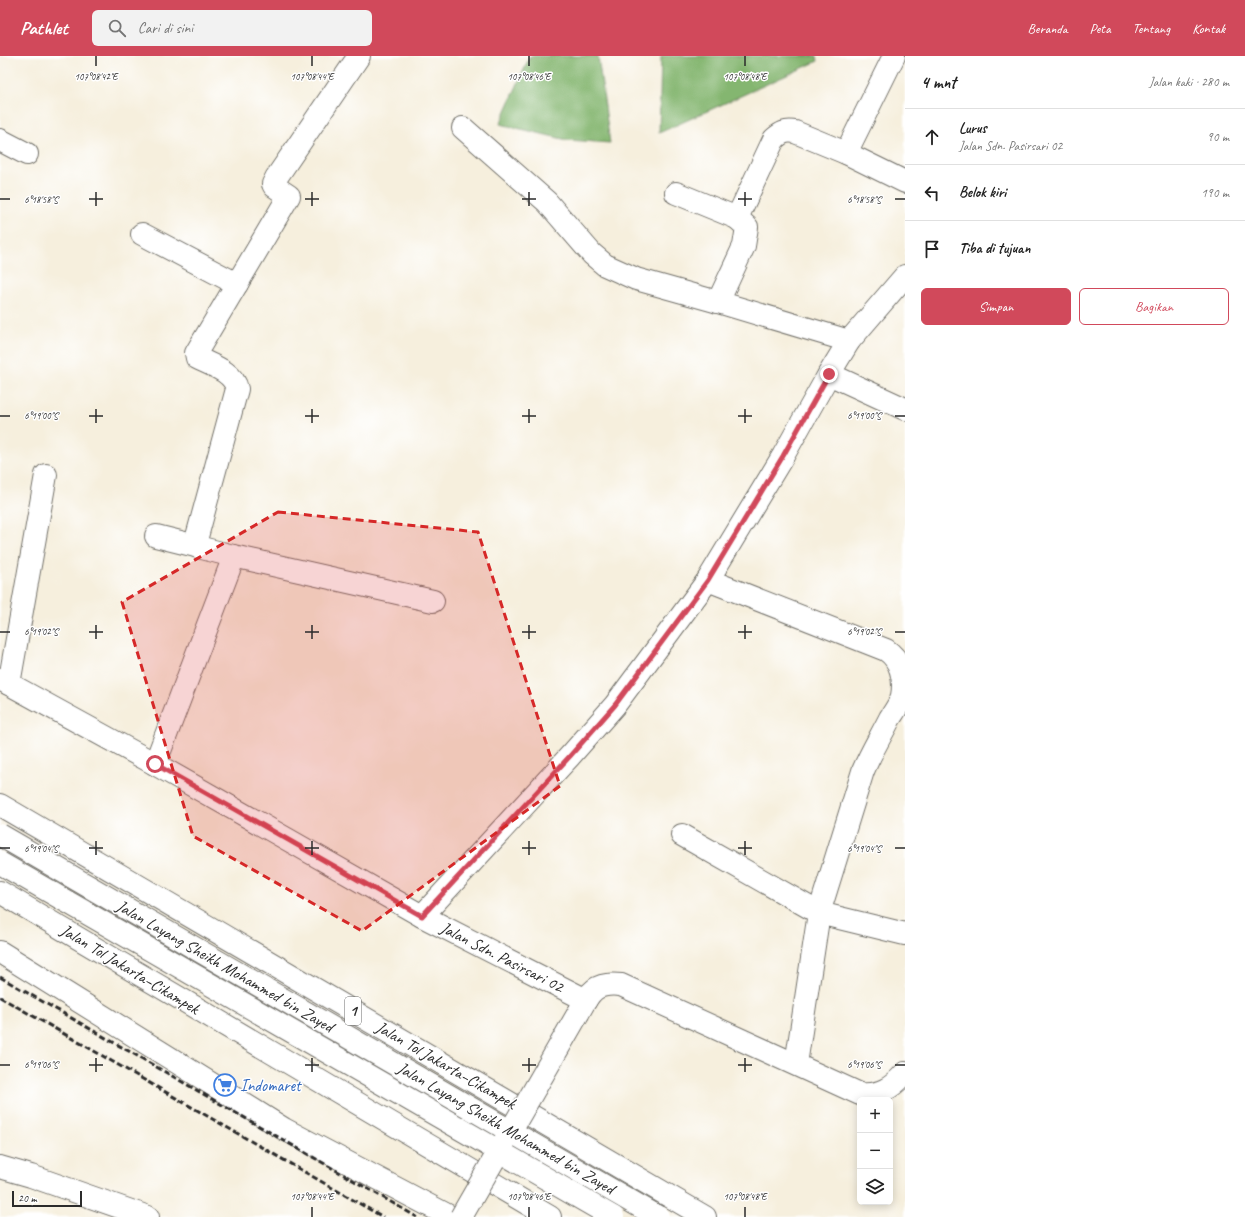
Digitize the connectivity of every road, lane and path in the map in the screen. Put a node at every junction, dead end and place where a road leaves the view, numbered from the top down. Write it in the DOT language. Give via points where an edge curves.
graph roads {
  1 [pos="359,56"];
  2 [pos="894,56"];
  3 [pos="463,128"];
  4 [pos="0,140"];
  5 [pos="846,152"];
  6 [pos="27,154"];
  7 [pos="905,182"];
  8 [pos="676,193"];
  9 [pos="737,218"];
  10 [pos="142,234"];
  11 [pos="905,276"];
  12 [pos="237,284"];
  13 [pos="718,302"];
  14 [pos="849,341"];
  15 [pos="829,374"];
  16 [pos="905,409"];
  17 [pos="46,474"];
  18 [pos="156,536"];
  19 [pos="196,546"];
  20 [pos="233,556"];
  21 [pos="708,580"];
  22 [pos="433,601"];
  23 [pos="7,650"];
  24 [pos="5,681"];
  25 [pos="155,764"];
  26 [pos="0,805"];
  27 [pos="0,835"];
  28 [pos="682,835"];
  29 [pos="0,863"];
  30 [pos="0,892"];
  31 [pos="819,912"];
  32 [pos="422,916"];
  33 [pos="905,934"];
  34 [pos="0,952"];
  35 [pos="582,1006"];
  36 [pos="796,1064"];
  37 [pos="905,1072"];
  38 [pos="0,1167"];
  39 [pos="148,1217"];
  40 [pos="451,1217"];
  41 [pos="461,1217"];
  42 [pos="550,1217"];
  43 [pos="613,1217"];
  44 [pos="658,1217"];
  45 [pos="705,1217"];
  1 -- 12 [label="main road" via="276,178 274,186 289,196"];
  2 -- 5 [label="main road"];
  3 -- 13 [label="main road" via="547,202 592,254 606,265 636,279"];
  4 -- 6 [label="main road"];
  5 -- 7 [label="main road"];
  5 -- 9 [label="main road" via="795,132 782,133 774,139"];
  8 -- 9 [label="main road"];
  9 -- 13 [label="main road" via="747,227 744,246"];
  10 -- 12 [label="main road"];
  11 -- 14 [label="main road"];
  12 -- 19 [label="main road" via="196,353 197,358 229,375 235,381 237,389"];
  13 -- 14 [label="main road"];
  14 -- 15 [label="main road"];
  15 -- 16 [label="main road"];
  15 -- 21 [label="main road"];
  17 -- 23 [label="main road"];
  18 -- 19 [label="main road"];
  19 -- 20 [label="main road"];
  20 -- 22 [label="main road"];
  20 -- 25 [label="main road"];
  21 -- 31 [label="main road" via="886,650 893,654 901,666 904,681 902,697 863,771"];
  21 -- 32 [label="main road" via="615,705"];
  23 -- 24 [label="main road"];
  24 -- 25 [label="main road, Jalan Sdn. Pasirsari 02"];
  25 -- 32 [label="main road, Jalan Sdn. Pasirsari 02"];
  26 -- 45 [label="main road, Jalan Tol Jakarta–Cikampek / 1"];
  27 -- 44 [label="main road, Jalan Layang Sheikh Mohammed bin Zayed / 1, bridge"];
  28 -- 31 [label="main road"];
  29 -- 43 [label="main road, Jalan Layang Sheikh Mohammed bin Zayed, bridge"];
  30 -- 42 [label="main road, Jalan Tol Jakarta–Cikampek"];
  31 -- 33 [label="main road"];
  31 -- 36 [label="main road"];
  32 -- 35 [label="main road, Jalan Sdn. Pasirsari 02"];
  34 -- 40 [label="main road" via="284,1129"];
  35 -- 36 [label="main road" via="596,987 621,985"];
  35 -- 41 [label="main road, bridge"];
  36 -- 37 [label="main road" via="860,1094 880,1092 889,1088"];
  38 -- 39 [label="main road"];
}
